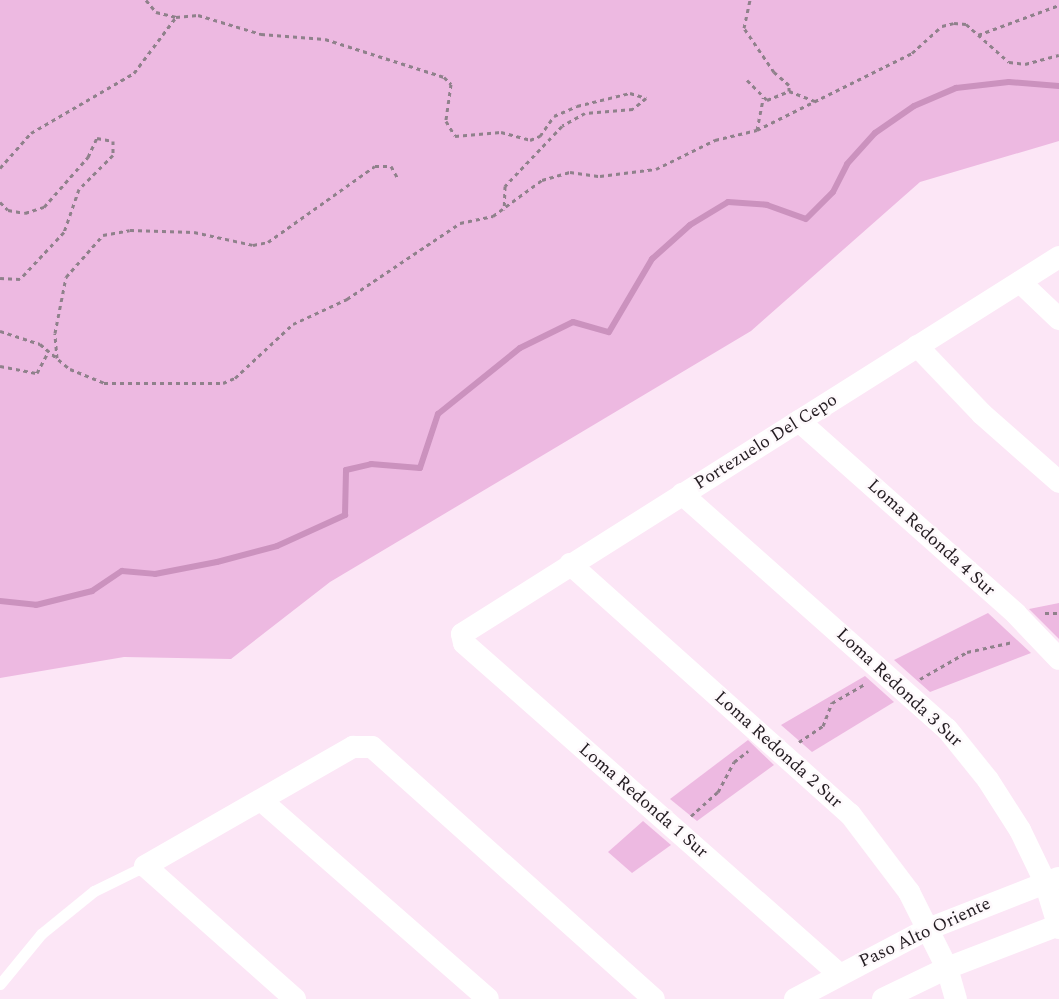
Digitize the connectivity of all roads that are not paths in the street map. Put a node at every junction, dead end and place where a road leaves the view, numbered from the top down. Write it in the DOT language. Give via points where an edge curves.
graph roads {
  1 [pos="1059,257"];
  2 [pos="1020,282"];
  3 [pos="1059,318"];
  4 [pos="917,346"];
  5 [pos="799,421"];
  6 [pos="1059,482"];
  7 [pos="682,494"];
  8 [pos="570,564"];
  9 [pos="472,624"];
  10 [pos="1059,659"];
  11 [pos="262,801"];
  12 [pos="146,866"];
  13 [pos="1052,880"];
  14 [pos="1059,926"];
  15 [pos="928,928"];
  16 [pos="947,968"];
  17 [pos="839,974"];
  18 [pos="0,984"];
  19 [pos="295,999"];
  20 [pos="488,999"];
  21 [pos="654,999"];
  22 [pos="796,999"];
  23 [pos="883,999"];
  24 [pos="956,999"];
  1 -- 2 [label="street, Portezuelo Del Cepo"];
  2 -- 3 [label="street"];
  2 -- 4 [label="street, Portezuelo Del Cepo"];
  4 -- 5 [label="street, Portezuelo Del Cepo"];
  4 -- 6 [label="street" via="982,414"];
  5 -- 7 [label="street, Portezuelo Del Cepo"];
  5 -- 10 [label="street, Loma Redonda 4 Sur"];
  7 -- 8 [label="street, Portezuelo Del Cepo"];
  7 -- 13 [label="street, Loma Redonda 3 Sur" via="947,729 988,780"];
  8 -- 9 [label="street, Portezuelo Del Cepo"];
  8 -- 15 [label="street, Loma Redonda 2 Sur" via="850,814 883,852"];
  9 -- 17 [label="street, Loma Redonda 1 Sur" via="462,634 464,643"];
  11 -- 12 [label="street"];
  11 -- 20 [label="street"];
  11 -- 21 [label="street" via="353,747 372,747"];
  12 -- 18 [label="lane" via="94,891 41,934"];
  12 -- 19 [label="street"];
  13 -- 14 [label="street, Loma Redonda 3 Sur"];
  13 -- 15 [label="street, Paso Alto Oriente"];
  14 -- 16 [label="street"];
  15 -- 16 [label="street, Loma Redonda 2 Sur"];
  15 -- 17 [label="street, Paso Alto Oriente"];
  16 -- 23 [label="street"];
  16 -- 24 [label="street, Loma Redonda 2 Sur"];
  17 -- 22 [label="street, Paso Alto Oriente"];
}
